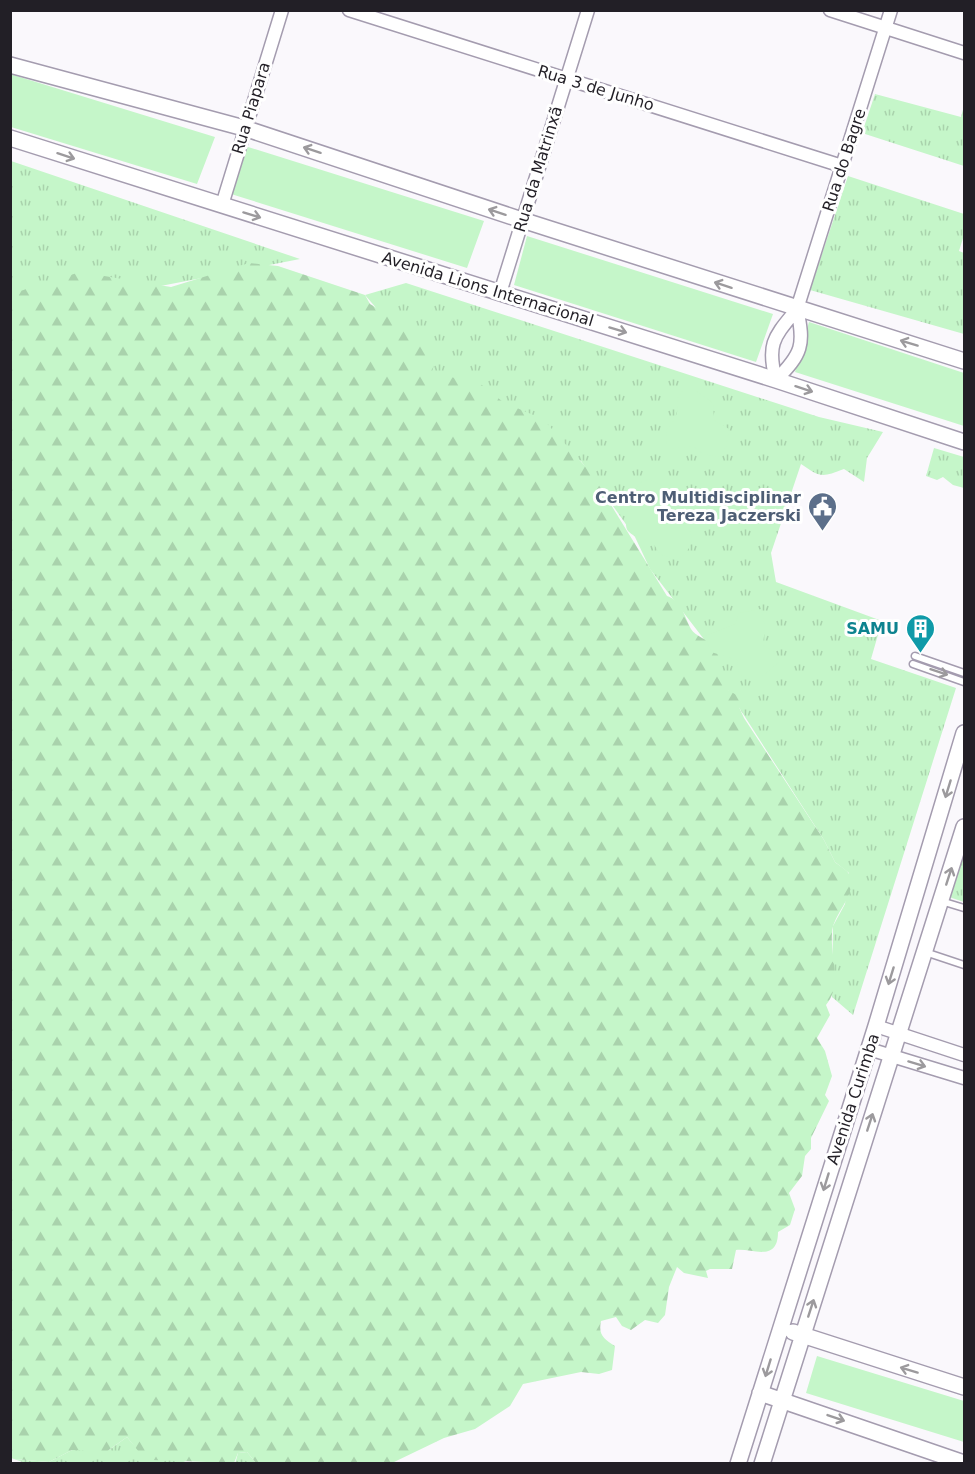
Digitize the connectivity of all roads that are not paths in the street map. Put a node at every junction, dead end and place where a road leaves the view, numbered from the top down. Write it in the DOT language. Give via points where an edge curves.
graph roads {
  1 [pos="282,10"];
  2 [pos="349,10"];
  3 [pos="588,10"];
  4 [pos="830,10"];
  5 [pos="891,10"];
  6 [pos="886,28"];
  7 [pos="964,53"];
  8 [pos="10,65"];
  9 [pos="566,79"];
  10 [pos="244,128"];
  11 [pos="10,138"];
  12 [pos="842,166"];
  13 [pos="222,205"];
  14 [pos="522,220"];
  15 [pos="500,293"];
  16 [pos="797,309"];
  17 [pos="964,361"];
  18 [pos="776,380"];
  19 [pos="964,442"];
  20 [pos="915,656"];
  21 [pos="913,664"];
  22 [pos="964,673"];
  23 [pos="964,682"];
  24 [pos="964,734"];
  25 [pos="964,827"];
  26 [pos="941,900"];
  27 [pos="964,908"];
  28 [pos="924,952"];
  29 [pos="964,965"];
  30 [pos="876,1026"];
  31 [pos="897,1034"];
  32 [pos="869,1049"];
  33 [pos="964,1055"];
  34 [pos="890,1056"];
  35 [pos="964,1078"];
  36 [pos="780,1328"];
  37 [pos="802,1335"];
  38 [pos="964,1387"];
  39 [pos="760,1393"];
  40 [pos="782,1400"];
  41 [pos="964,1462"];
  42 [pos="738,1464"];
  43 [pos="762,1464"];
  1 -- 10 [label="street, Rua Piapara"];
  2 -- 9 [label="street, Rua 3 de Junho"];
  3 -- 9 [label="street, Rua da Matrinxã"];
  4 -- 6 [label="street"];
  5 -- 6 [label="street, Rua do Bagre"];
  6 -- 7 [label="street"];
  6 -- 12 [label="street, Rua do Bagre"];
  8 -- 10 [label="street"];
  9 -- 12 [label="street, Rua 3 de Junho"];
  9 -- 14 [label="street, Rua da Matrinxã"];
  10 -- 13 [label="street, Rua Piapara"];
  14 -- 10 [label="street, one-way"];
  11 -- 13 [label="street, Avenida Lions Internacional, one-way"];
  12 -- 16 [label="street, Rua do Bagre"];
  13 -- 15 [label="street, Avenida Lions Internacional, one-way"];
  14 -- 15 [label="street, Rua da Matrinxã"];
  16 -- 14 [label="street, one-way"];
  15 -- 18 [label="street, Avenida Lions Internacional, one-way"];
  17 -- 16 [label="street, one-way"];
  16 -- 18 [label="street, Rua do Bagre" via="777,332 771,346"];
  16 -- 18 [label="street, Rua do Bagre" via="802,333 800,351"];
  18 -- 19 [label="street, Avenida Lions Internacional, one-way"];
  20 -- 22 [label="lane"];
  21 -- 23 [label="lane, one-way"];
  24 -- 30 [label="street, Avenida Curimba, one-way"];
  26 -- 25 [label="street, Avenida Curimba, one-way"];
  26 -- 27 [label="lane"];
  26 -- 28 [label="street, Avenida Curimba"];
  28 -- 29 [label="lane"];
  28 -- 31 [label="street, Avenida Curimba"];
  30 -- 31 [label="street"];
  30 -- 32 [label="street, Avenida Curimba"];
  31 -- 33 [label="street"];
  31 -- 34 [label="street, Avenida Curimba"];
  32 -- 34 [label="street"];
  32 -- 36 [label="street, Avenida Curimba, one-way"];
  34 -- 35 [label="street, one-way"];
  37 -- 34 [label="street, Avenida Curimba, one-way"];
  36 -- 37 [label="street"];
  36 -- 39 [label="street, Avenida Curimba, one-way"];
  38 -- 37 [label="street, one-way"];
  37 -- 40 [label="street, Avenida Curimba"];
  39 -- 40 [label="street"];
  39 -- 42 [label="street, Avenida Curimba"];
  40 -- 41 [label="street, one-way"];
  40 -- 43 [label="street, Avenida Curimba"];
}
